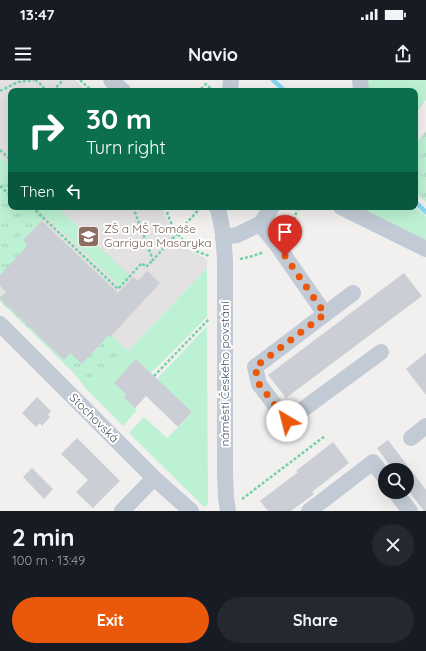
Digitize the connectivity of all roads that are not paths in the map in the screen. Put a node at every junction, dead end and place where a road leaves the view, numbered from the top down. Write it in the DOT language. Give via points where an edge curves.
graph roads {
  1 [pos="111,80"];
  2 [pos="120,88"];
  3 [pos="218,210"];
  4 [pos="270,210"];
  5 [pos="347,210"];
  6 [pos="260,224"];
  7 [pos="224,237"];
  8 [pos="426,249"];
  9 [pos="353,293"];
  10 [pos="325,314"];
  11 [pos="0,324"];
  12 [pos="381,352"];
  13 [pos="426,426"];
  14 [pos="411,438"];
  15 [pos="378,469"];
  16 [pos="154,478"];
  17 [pos="401,499"];
  18 [pos="234,506"];
  19 [pos="122,511"];
  20 [pos="191,511"];
  21 [pos="310,511"];
  22 [pos="410,511"];
  1 -- 2 [label="street"];
  3 -- 7 [label="street, náměstí Českého povstání"];
  4 -- 6 [label="street"];
  5 -- 8 [label="street"];
  6 -- 7 [label="street" via="237,235"];
  6 -- 10 [label="street"];
  7 -- 18 [label="street, náměstí Českého povstání" via="225,474 226,498"];
  9 -- 10 [label="street"];
  10 -- 12 [label="street" via="255,367 259,384 287,421"];
  11 -- 16 [label="street, Stochovská"];
  13 -- 14 [label="street"];
  15 -- 21 [label="street" via="373,462"];
  16 -- 19 [label="street"];
  16 -- 20 [label="street, Stochovská"];
  17 -- 22 [label="street"];
}
